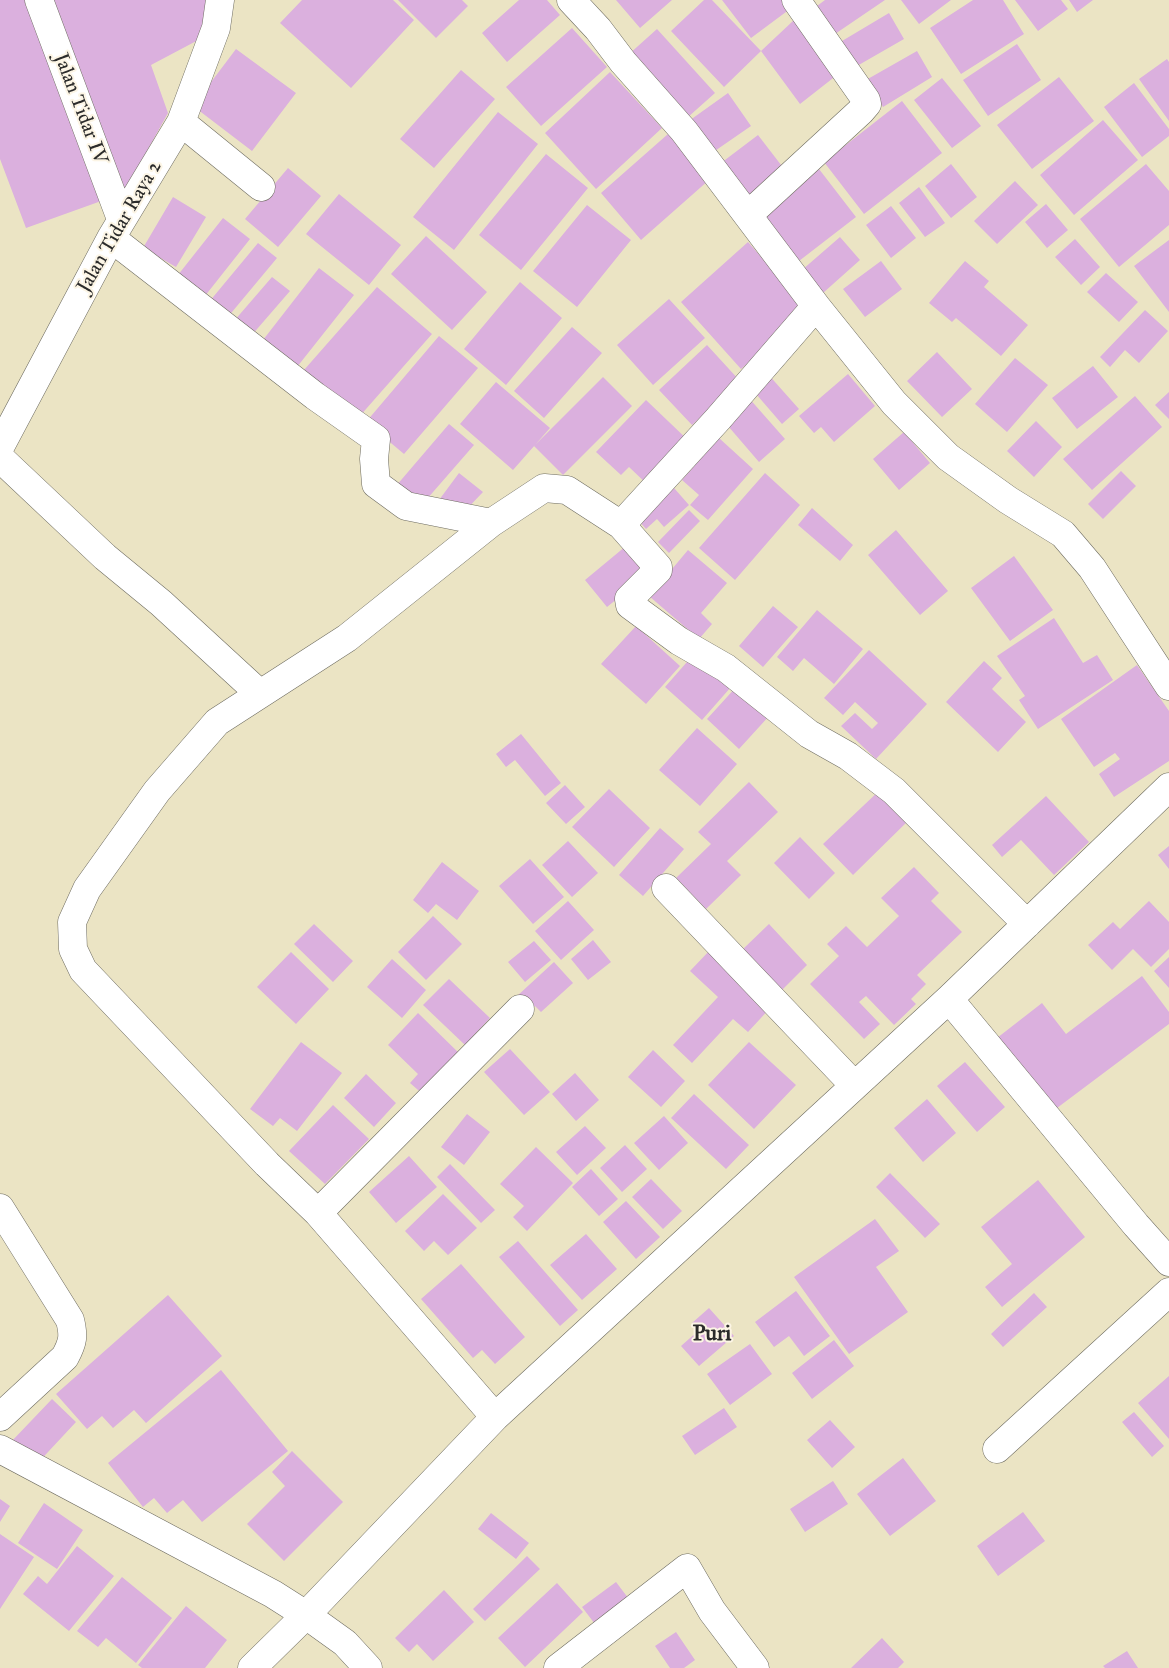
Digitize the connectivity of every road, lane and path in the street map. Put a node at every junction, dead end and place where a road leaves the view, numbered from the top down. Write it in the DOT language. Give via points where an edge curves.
graph roads {
  1 [pos="39,0"];
  2 [pos="220,0"];
  3 [pos="572,0"];
  4 [pos="796,0"];
  5 [pos="181,122"];
  6 [pos="261,187"];
  7 [pos="748,215"];
  8 [pos="116,228"];
  9 [pos="816,306"];
  10 [pos="0,447"];
  11 [pos="0,458"];
  12 [pos="491,523"];
  13 [pos="621,525"];
  14 [pos="1169,686"];
  15 [pos="260,694"];
  16 [pos="1169,787"];
  17 [pos="666,888"];
  18 [pos="1027,924"];
  19 [pos="949,999"];
  20 [pos="520,1009"];
  21 [pos="854,1086"];
  22 [pos="0,1208"];
  23 [pos="318,1213"];
  24 [pos="1169,1262"];
  25 [pos="1169,1292"];
  26 [pos="0,1417"];
  27 [pos="496,1417"];
  28 [pos="997,1448"];
  29 [pos="0,1449"];
  30 [pos="306,1615"];
  31 [pos="252,1668"];
  32 [pos="368,1668"];
  33 [pos="558,1668"];
  34 [pos="755,1668"];
  1 -- 8 [label="street, Jalan Tidar IV"];
  2 -- 5 [label="street, Jalan Tidar Raya 2" via="216,28"];
  3 -- 7 [label="street" via="684,131"];
  4 -- 7 [label="street" via="867,104"];
  5 -- 6 [label="street"];
  5 -- 8 [label="street, Jalan Tidar Raya 2"];
  7 -- 9 [label="street"];
  8 -- 10 [label="street, Jalan Tidar Raya 2"];
  8 -- 12 [label="street" via="315,396 376,439 376,484 406,506"];
  9 -- 13 [label="street"];
  9 -- 14 [label="street" via="894,403 948,457 1063,534 1092,568"];
  11 -- 15 [label="street"];
  12 -- 13 [label="street" via="544,488 567,490"];
  12 -- 15 [label="street" via="347,638"];
  13 -- 18 [label="street" via="658,567 629,599 630,605 679,641 726,668 809,734 848,756 894,791"];
  15 -- 23 [label="street" via="217,722 157,791 87,889 72,922 73,949 84,970 267,1164"];
  16 -- 18 [label="street"];
  17 -- 21 [label="street"];
  18 -- 19 [label="street"];
  19 -- 21 [label="street"];
  19 -- 24 [label="street"];
  20 -- 23 [label="street"];
  21 -- 27 [label="street"];
  22 -- 26 [label="street" via="70,1320 73,1334 65,1357"];
  23 -- 27 [label="street"];
  25 -- 28 [label="street"];
  27 -- 30 [label="street"];
  29 -- 30 [label="street" via="273,1594"];
  30 -- 31 [label="street"];
  30 -- 32 [label="street" via="345,1644"];
  33 -- 34 [label="street" via="687,1568 712,1610"];
}
